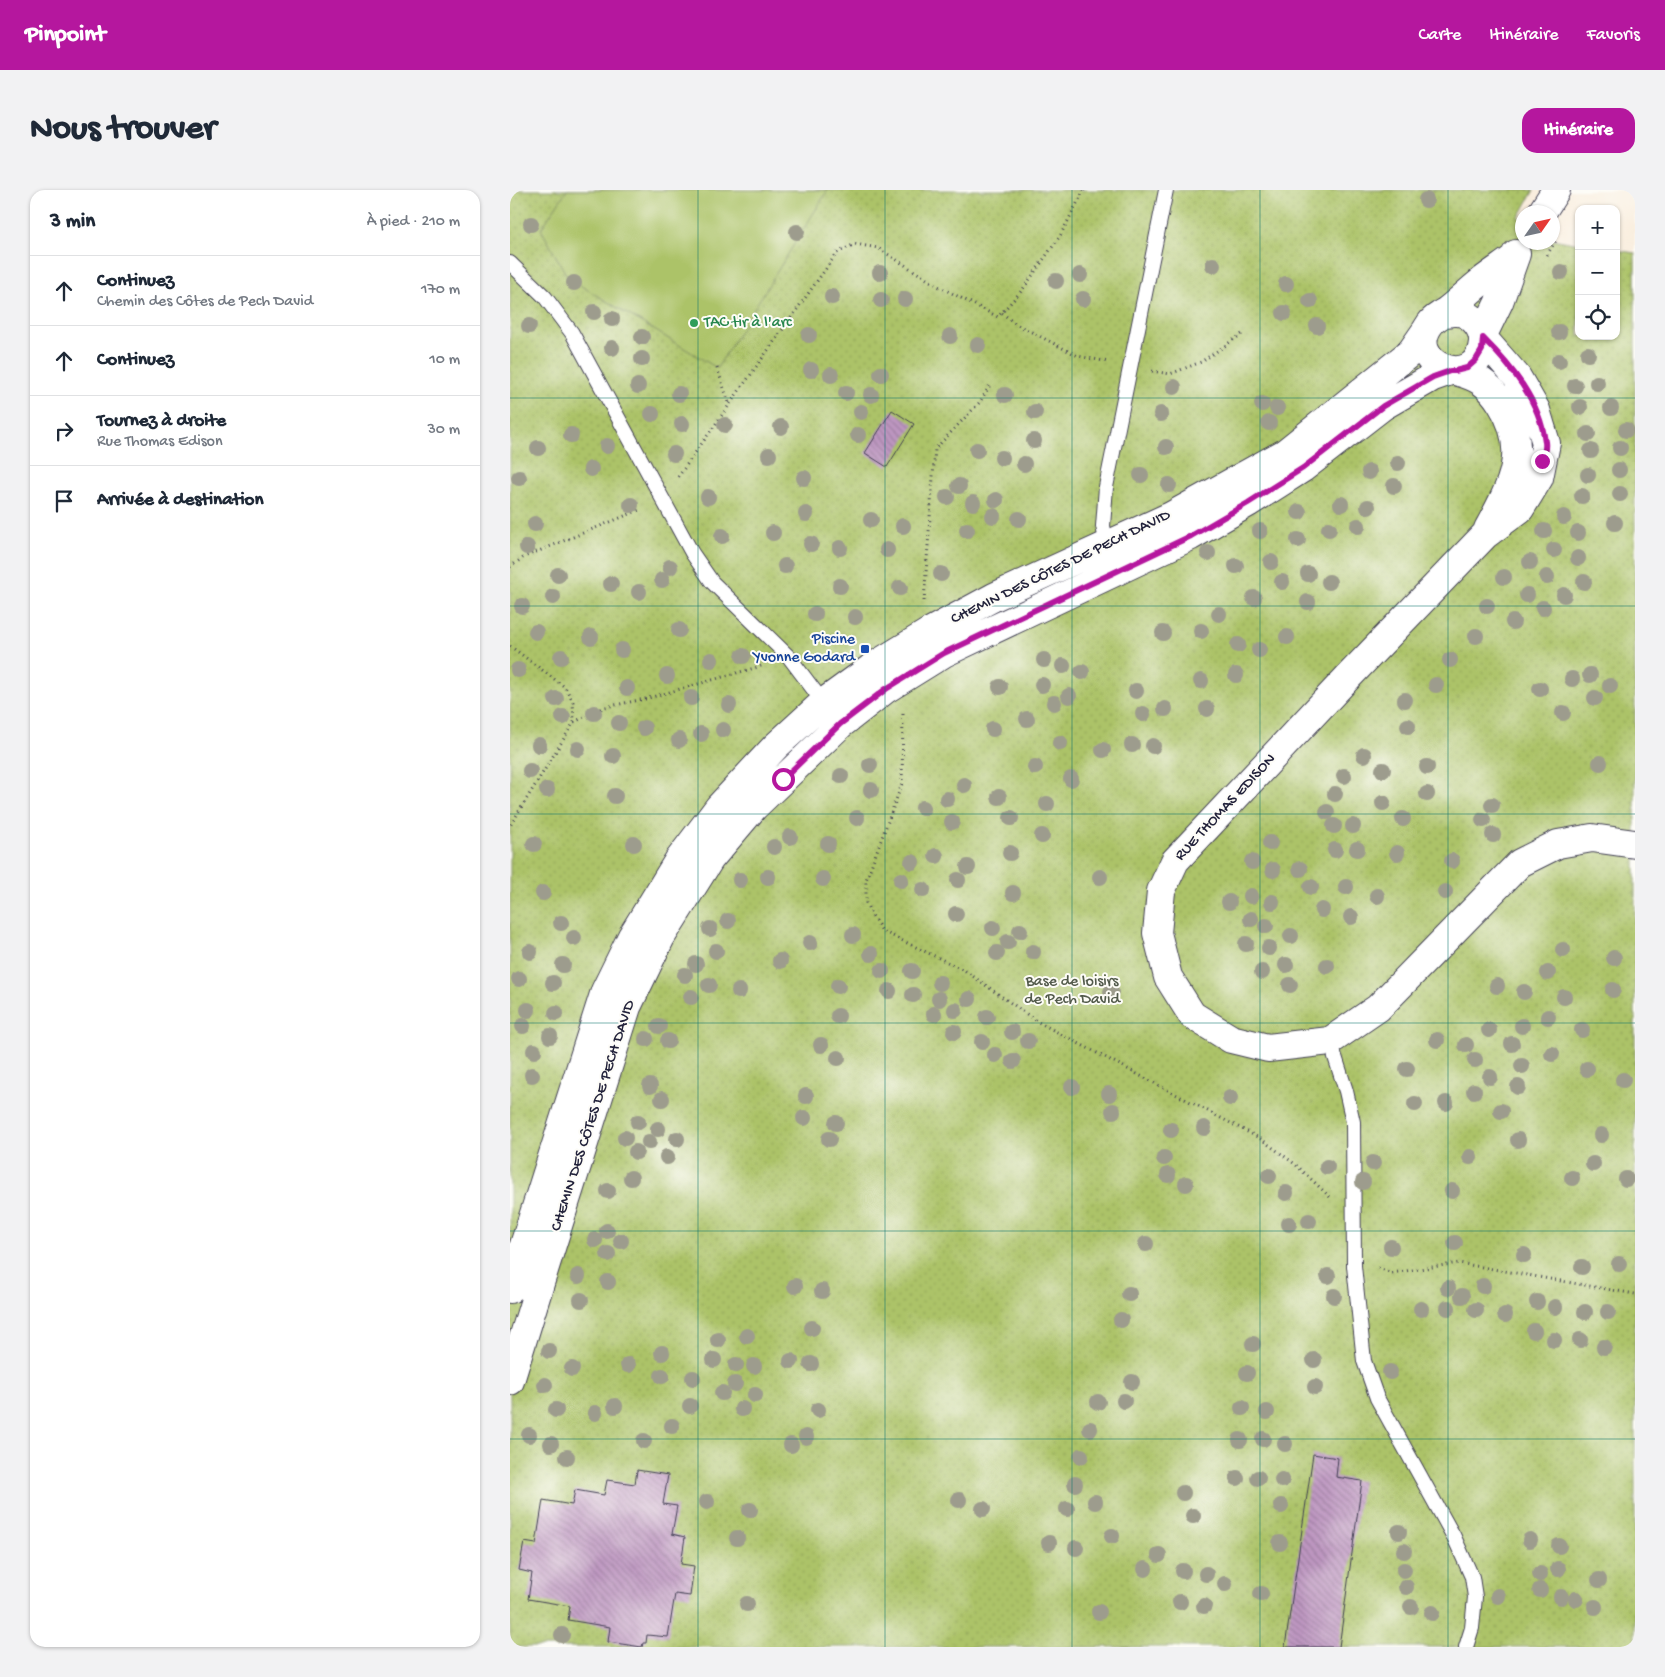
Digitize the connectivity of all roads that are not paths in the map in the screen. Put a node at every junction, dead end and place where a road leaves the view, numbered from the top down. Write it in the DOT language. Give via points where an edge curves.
graph roads {
  1 [pos="1166,190"];
  2 [pos="1556,190"];
  3 [pos="1546,205"];
  4 [pos="1519,250"];
  5 [pos="510,263"];
  6 [pos="1435,321"];
  7 [pos="1483,336"];
  8 [pos="1452,371"];
  9 [pos="1485,535"];
  10 [pos="1106,545"];
  11 [pos="1116,572"];
  12 [pos="823,703"];
  13 [pos="840,724"];
  14 [pos="1635,844"];
  15 [pos="1330,1041"];
  16 [pos="510,1289"];
  17 [pos="510,1381"];
  18 [pos="1466,1647"];
  1 -- 10 [label="lane" via="1106,487 1103,526"];
  2 -- 3 [label="street"];
  4 -- 6 [label="street, CHEMIN DES CÔTES DE PECH DAVID"];
  4 -- 7 [label="street, CHEMIN DES CÔTES DE PECH DAVID"];
  5 -- 12 [label="lane" via="545,298 572,333 692,553 712,582 789,657"];
  6 -- 7 [label="street" via="1456,311 1468,315 1478,324"];
  6 -- 8 [label="street" via="1424,340 1426,351 1439,367"];
  6 -- 10 [label="street, CHEMIN DES CÔTES DE PECH DAVID" via="1411,352 1285,453 1171,516"];
  7 -- 8 [label="street" via="1482,350 1476,360 1467,368"];
  7 -- 9 [label="street, RUE THOMAS EDISON" via="1522,385 1536,410 1546,443 1540,478 1520,509"];
  8 -- 9 [label="street, RUE THOMAS EDISON" via="1473,376 1492,390 1509,416 1517,441 1515,468 1506,496"];
  8 -- 11 [label="street, CHEMIN DES CÔTES DE PECH DAVID" via="1433,377 1383,406 1303,468 1248,503 1191,536"];
  9 -- 15 [label="street, RUE THOMAS EDISON" via="1175,861 1161,891 1157,933 1165,968 1192,1014 1231,1040 1268,1048"];
  10 -- 11 [label="lane"];
  10 -- 12 [label="street, CHEMIN DES CÔTES DE PECH DAVID" via="994,597 931,631"];
  11 -- 13 [label="street, CHEMIN DES CÔTES DE PECH DAVID" via="944,653 886,689"];
  12 -- 13 [label="lane"];
  12 -- 16 [label="street, CHEMIN DES CÔTES DE PECH DAVID" via="776,746 720,807 678,861 632,936 605,991"];
  13 -- 17 [label="street, CHEMIN DES CÔTES DE PECH DAVID" via="754,807 710,859 661,937 628,1007"];
  14 -- 15 [label="street, RUE THOMAS EDISON" via="1592,838 1558,844 1520,863 1378,1008"];
  15 -- 18 [label="lane" via="1353,1122 1354,1266 1364,1361 1377,1398 1454,1537 1472,1577 1472,1628"];
}
